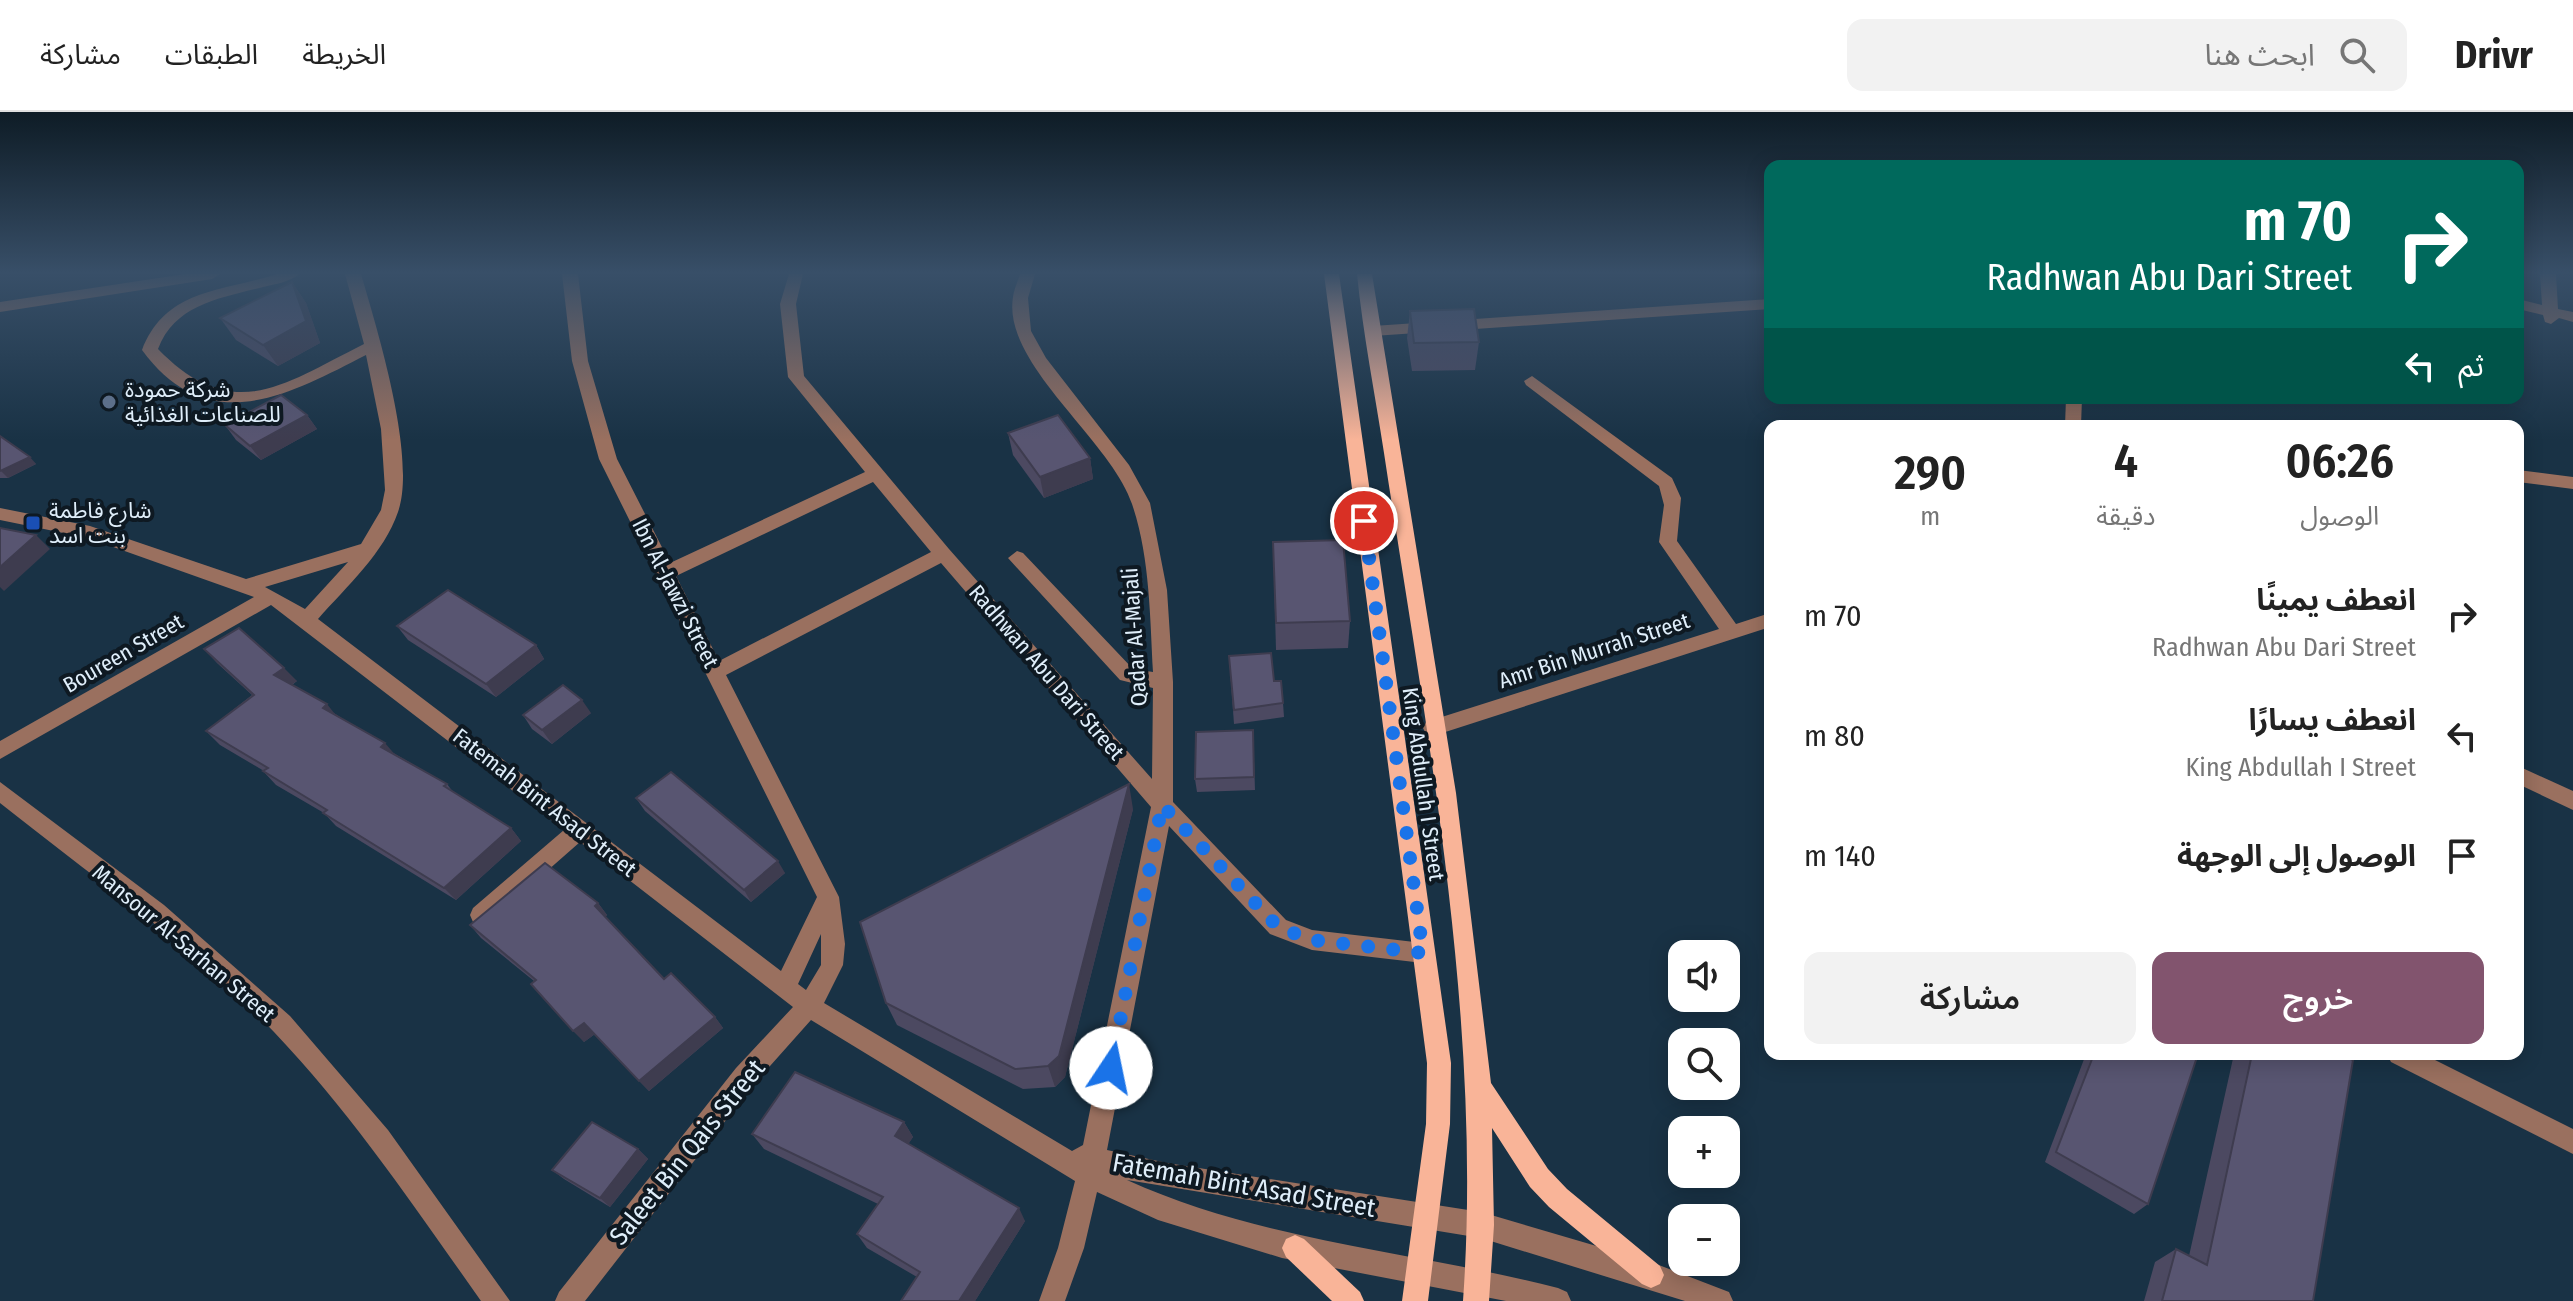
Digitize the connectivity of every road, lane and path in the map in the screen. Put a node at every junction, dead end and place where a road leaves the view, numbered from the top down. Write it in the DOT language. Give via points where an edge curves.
graph roads {
  1 [pos="156,329"];
  2 [pos="369,329"];
  3 [pos="576,329"];
  4 [pos="791,329"];
  5 [pos="1023,329"];
  6 [pos="1339,329"];
  7 [pos="1395,329"];
  8 [pos="1373,331"];
  9 [pos="374,345"];
  10 [pos="1532,381"];
  11 [pos="877,473"];
  12 [pos="2524,477"];
  13 [pos="2573,483"];
  14 [pos="0,514"];
  15 [pos="367,549"];
  16 [pos="943,554"];
  17 [pos="1017,558"];
  18 [pos="665,573"];
  19 [pos="246,586"];
  20 [pos="270,597"];
  21 [pos="308,618"];
  22 [pos="1764,622"];
  23 [pos="1731,631"];
  24 [pos="717,671"];
  25 [pos="1163,682"];
  26 [pos="1433,728"];
  27 [pos="0,751"];
  28 [pos="2524,777"];
  29 [pos="0,791"];
  30 [pos="2573,801"];
  31 [pos="1162,805"];
  32 [pos="580,829"];
  33 [pos="828,897"];
  34 [pos="481,915"];
  35 [pos="1423,953"];
  36 [pos="784,988"];
  37 [pos="809,1006"];
  38 [pos="2411,1060"];
  39 [pos="1479,1087"];
  40 [pos="2573,1142"];
  41 [pos="1091,1167"];
  42 [pos="1426,1215"];
  43 [pos="1481,1225"];
  44 [pos="1295,1248"];
  45 [pos="1419,1273"];
  46 [pos="1651,1275"];
  47 [pos="1476,1290"];
  48 [pos="497,1301"];
  49 [pos="568,1301"];
  50 [pos="1052,1301"];
  51 [pos="1351,1301"];
  52 [pos="1415,1301"];
  53 [pos="1558,1301"];
  54 [pos="1720,1301"];
  1 -- 9 [label="street" via="150,350 160,361 215,396 235,399 280,387"];
  2 -- 9 [label="street"];
  3 -- 18 [label="street, Ibn Al-Jawzi Street" via="608,459"];
  4 -- 11 [label="street, Radhwan Abu Dari Street" via="796,377"];
  5 -- 25 [label="street, Qadar Al-Majali" via="1039,360 1123,469 1141,503 1158,590"];
  6 -- 35 [label="main road, King Abdullah I Street"];
  7 -- 8 [label="street"];
  8 -- 26 [label="main road, King Abdullah I Street"];
  9 -- 15 [label="street" via="395,492 382,528"];
  10 -- 23 [label="street" via="1671,487 1668,542"];
  11 -- 16 [label="street, Radhwan Abu Dari Street"];
  11 -- 18 [label="street"];
  12 -- 13 [label="street"];
  14 -- 19 [label="street, Fatemah Bint Asad Street" via="80,528"];
  15 -- 19 [label="street"];
  15 -- 21 [label="street"];
  16 -- 24 [label="street"];
  16 -- 31 [label="street, Radhwan Abu Dari Street"];
  17 -- 25 [label="street" via="1127,675"];
  18 -- 24 [label="street, Ibn Al-Jawzi Street"];
  19 -- 20 [label="street, Fatemah Bint Asad Street"];
  20 -- 21 [label="street, Fatemah Bint Asad Street"];
  20 -- 27 [label="street, Boureen Street"];
  21 -- 32 [label="street, Fatemah Bint Asad Street"];
  22 -- 23 [label="street, Amr Bin Murrah Street"];
  23 -- 26 [label="street, Amr Bin Murrah Street"];
  24 -- 33 [label="street, Ibn Al-Jawzi Street"];
  25 -- 31 [label="street, Qadar Al-Majali"];
  26 -- 39 [label="main road, King Abdullah I Street" via="1446,793"];
  28 -- 30 [label="street"];
  29 -- 48 [label="street, Mansour Al-Sarhan Street" via="246,989 294,1038 410,1180"];
  31 -- 35 [label="street, Radhwan Abu Dari Street" via="1278,927 1312,940"];
  31 -- 41 [label="street, Qadar Al-Majali"];
  32 -- 34 [label="street"];
  32 -- 36 [label="street, Fatemah Bint Asad Street"];
  33 -- 36 [label="street"];
  33 -- 37 [label="street, Ibn Al-Jawzi Street" via="832,965"];
  35 -- 42 [label="main road, King Abdullah I Street" via="1439,1063 1438,1124"];
  36 -- 37 [label="street, Fatemah Bint Asad Street"];
  37 -- 41 [label="street, Fatemah Bint Asad Street"];
  37 -- 49 [label="street, Saleet Bin Qais Street" via="745,1076"];
  38 -- 40 [label="street"];
  39 -- 43 [label="main road, King Abdullah I Street"];
  39 -- 46 [label="main road" via="1539,1178"];
  41 -- 42 [label="street, Fatemah Bint Asad Street"];
  41 -- 44 [label="street, Fatemah Bint Asad Street" via="1158,1207"];
  41 -- 50 [label="street, Qadar Al-Majali"];
  42 -- 43 [label="street, Fatemah Bint Asad Street"];
  42 -- 45 [label="main road, King Abdullah I Street"];
  43 -- 46 [label="street, Fatemah Bint Asad Street"];
  43 -- 47 [label="main road, King Abdullah I Street"];
  44 -- 45 [label="street, Fatemah Bint Asad Street"];
  44 -- 51 [label="main road"];
  45 -- 47 [label="street, Fatemah Bint Asad Street"];
  45 -- 52 [label="main road, King Abdullah I Street"];
  46 -- 54 [label="street, Fatemah Bint Asad Street"];
  47 -- 53 [label="street, Fatemah Bint Asad Street"];
}
